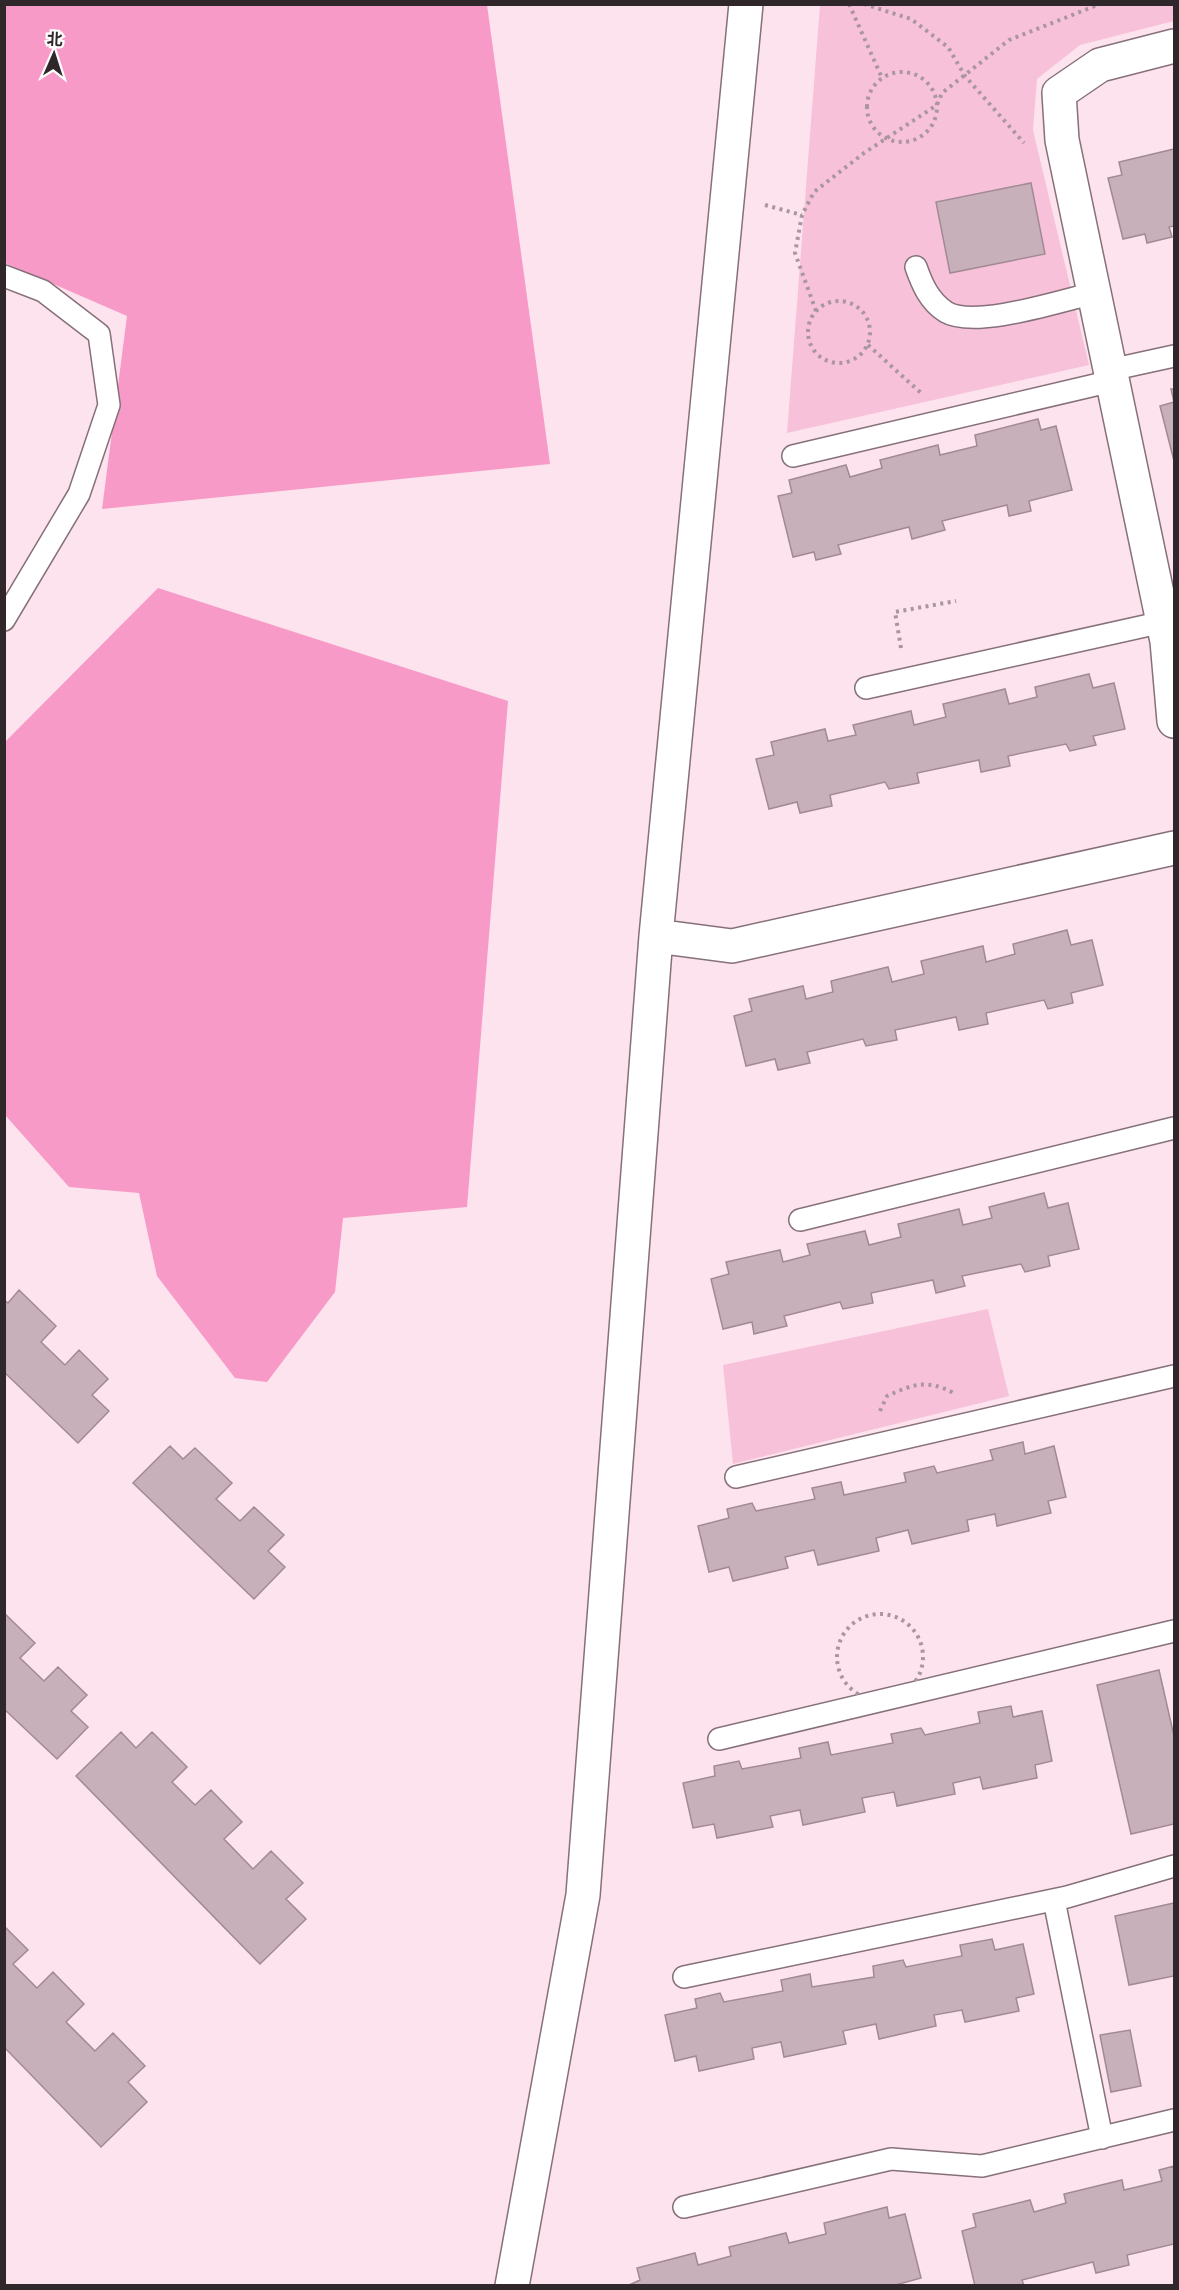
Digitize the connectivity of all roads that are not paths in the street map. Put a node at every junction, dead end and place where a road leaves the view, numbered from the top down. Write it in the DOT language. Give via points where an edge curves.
graph roads {
  1 [pos="746,4"];
  2 [pos="1174,46"];
  3 [pos="916,267"];
  4 [pos="4,276"];
  5 [pos="1094,293"];
  6 [pos="1174,356"];
  7 [pos="1111,375"];
  8 [pos="793,456"];
  9 [pos="1165,607"];
  10 [pos="4,620"];
  11 [pos="866,688"];
  12 [pos="1174,721"];
  13 [pos="1174,848"];
  14 [pos="656,936"];
  15 [pos="1174,1128"];
  16 [pos="800,1220"];
  17 [pos="1174,1376"];
  18 [pos="736,1477"];
  19 [pos="1174,1631"];
  20 [pos="719,1739"];
  21 [pos="1174,1866"];
  22 [pos="1054,1900"];
  23 [pos="684,1977"];
  24 [pos="1174,2120"];
  25 [pos="1102,2138"];
  26 [pos="684,2207"];
  27 [pos="512,2286"];
  1 -- 14 [label="street"];
  2 -- 5 [label="street" via="1100,65 1059,93 1062,140"];
  3 -- 5 [label="lane" via="925,292 946,312 981,319"];
  4 -- 10 [label="lane" via="43,291 99,334 109,405 79,494"];
  5 -- 7 [label="street"];
  6 -- 7 [label="lane"];
  7 -- 8 [label="lane"];
  7 -- 9 [label="street"];
  9 -- 11 [label="lane"];
  9 -- 12 [label="street"];
  13 -- 14 [label="street" via="732,946"];
  14 -- 27 [label="street" via="583,1895"];
  15 -- 16 [label="lane"];
  17 -- 18 [label="lane"];
  19 -- 20 [label="lane"];
  21 -- 22 [label="lane"];
  22 -- 23 [label="lane"];
  22 -- 25 [label="lane"];
  24 -- 25 [label="lane"];
  25 -- 26 [label="lane" via="982,2166 891,2159"];
}
